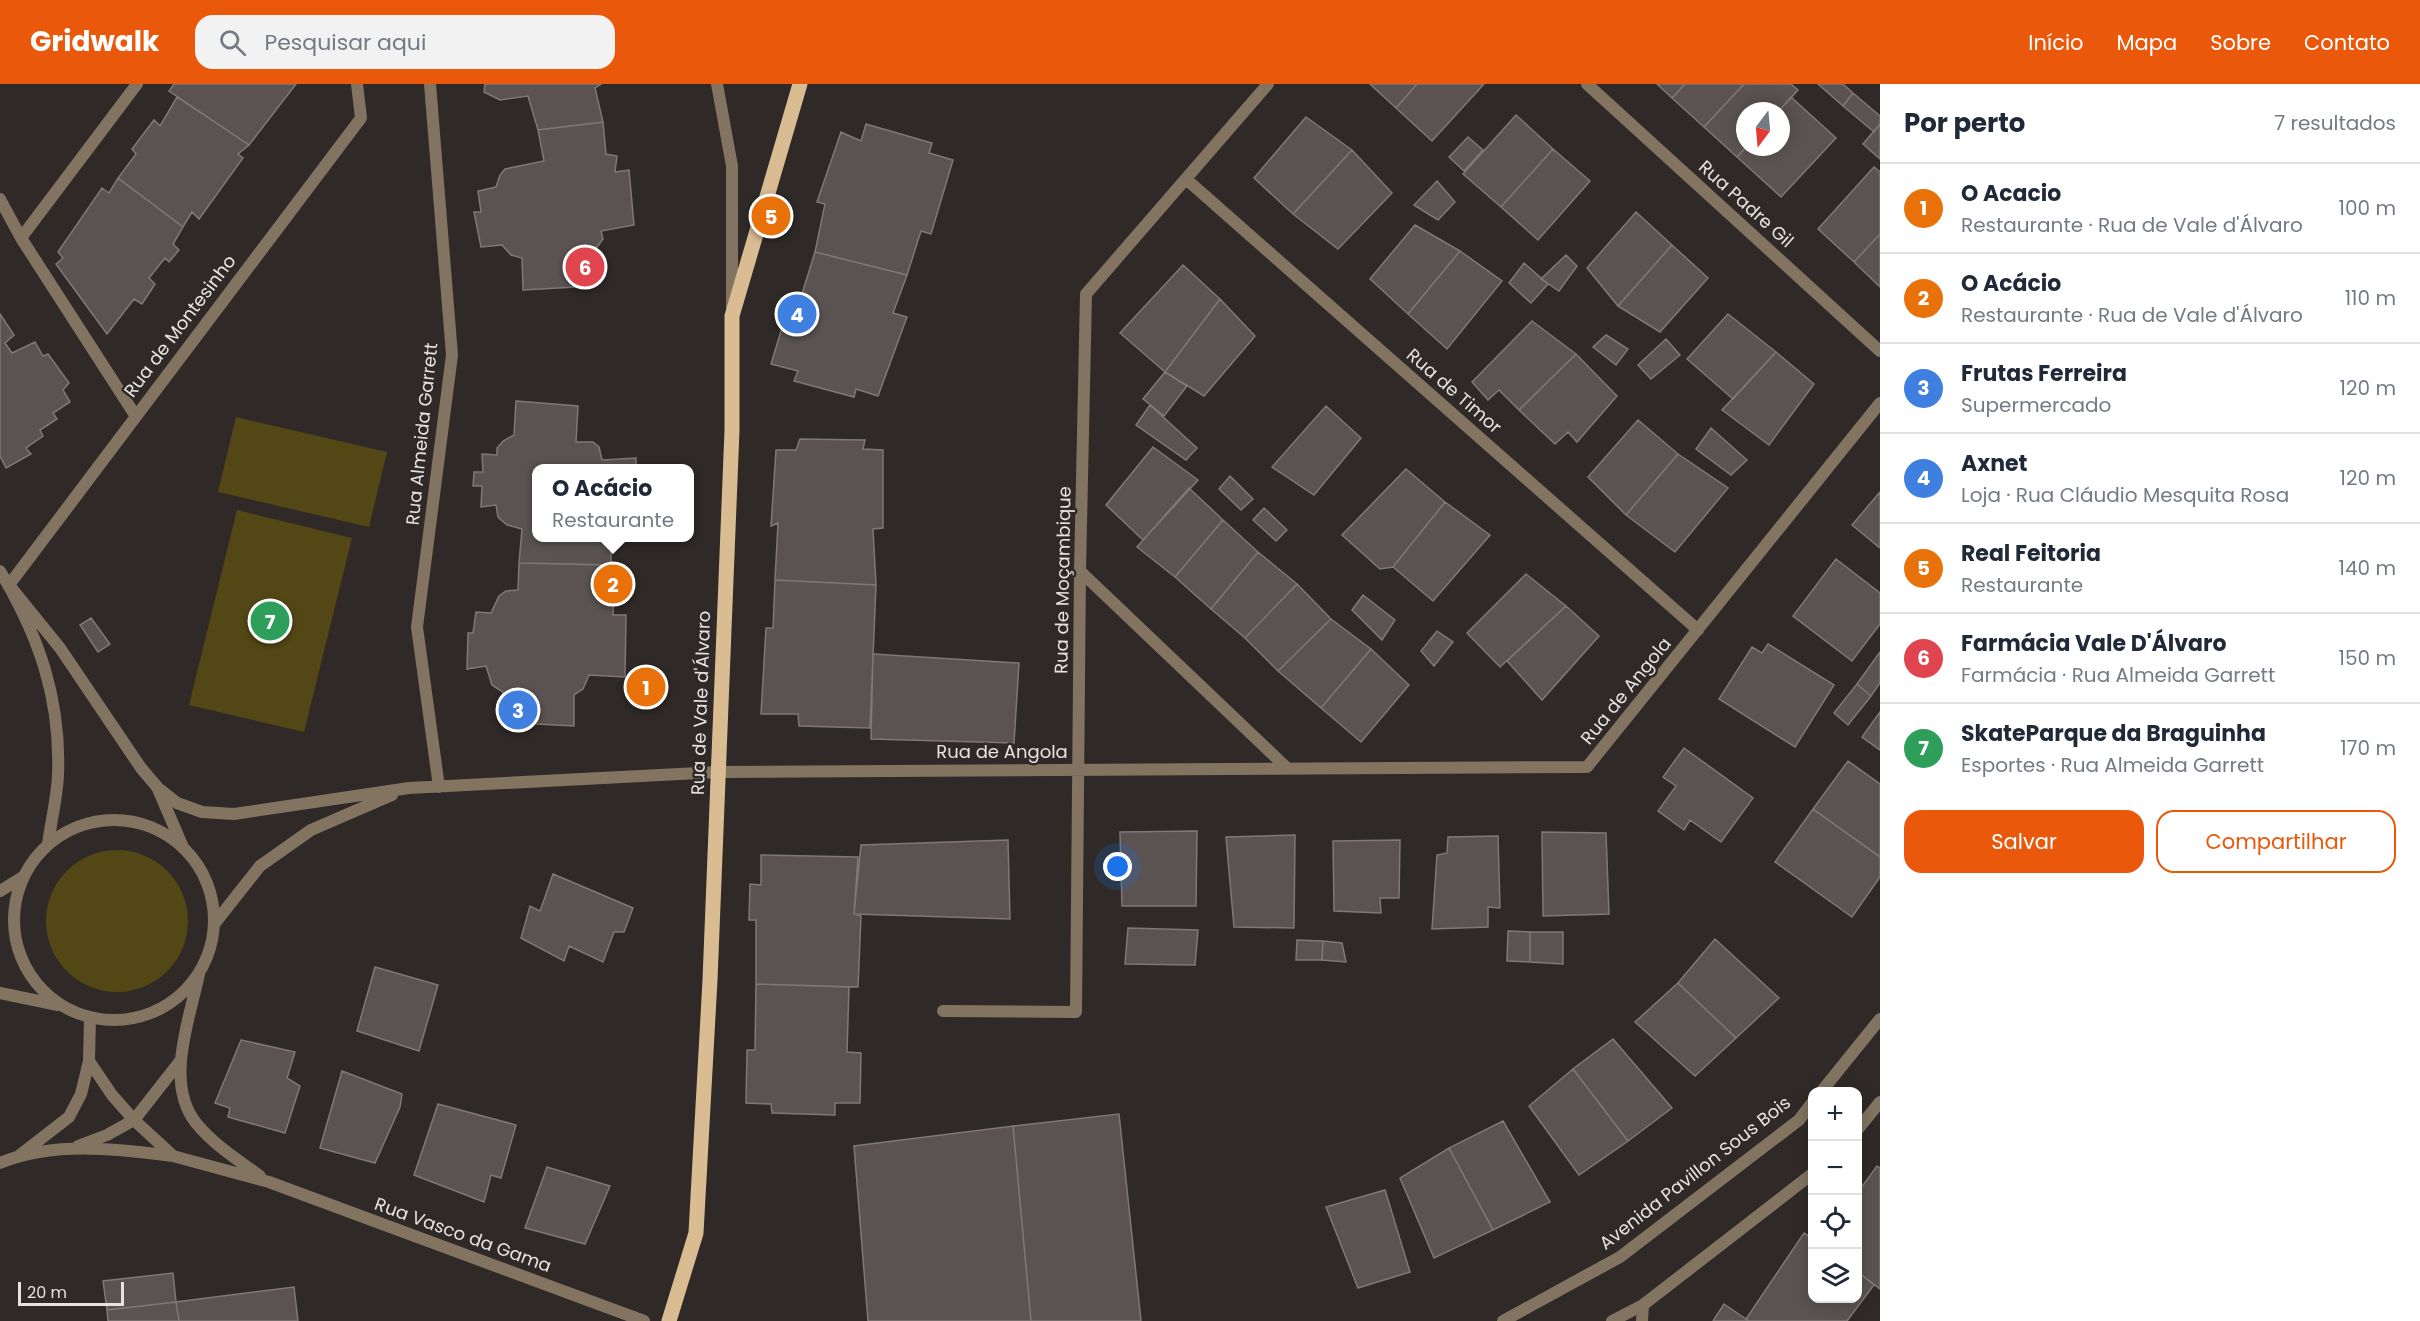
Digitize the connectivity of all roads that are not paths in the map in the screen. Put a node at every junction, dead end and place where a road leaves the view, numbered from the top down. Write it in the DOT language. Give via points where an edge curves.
graph roads {
  1 [pos="137,84"];
  2 [pos="357,84"];
  3 [pos="430,84"];
  4 [pos="717,84"];
  5 [pos="800,84"];
  6 [pos="1268,84"];
  7 [pos="1587,84"];
  8 [pos="1186,179"];
  9 [pos="0,199"];
  10 [pos="21,238"];
  11 [pos="732,316"];
  12 [pos="1880,351"];
  13 [pos="1880,403"];
  14 [pos="135,415"];
  15 [pos="0,571"];
  16 [pos="1080,571"];
  17 [pos="9,585"];
  18 [pos="1698,630"];
  19 [pos="1287,768"];
  20 [pos="1078,770"];
  21 [pos="718,772"];
  22 [pos="439,787"];
  23 [pos="158,788"];
  24 [pos="409,788"];
  25 [pos="48,844"];
  26 [pos="184,848"];
  27 [pos="23,877"];
  28 [pos="0,891"];
  29 [pos="215,923"];
  30 [pos="199,974"];
  31 [pos="0,993"];
  32 [pos="61,1005"];
  33 [pos="943,1011"];
  34 [pos="90,1017"];
  35 [pos="1880,1019"];
  36 [pos="181,1060"];
  37 [pos="89,1061"];
  38 [pos="1825,1087"];
  39 [pos="1880,1102"];
  40 [pos="1808,1108"];
  41 [pos="134,1120"];
  42 [pos="1862,1122"];
  43 [pos="71,1149"];
  44 [pos="20,1155"];
  45 [pos="173,1156"];
  46 [pos="0,1163"];
  47 [pos="1808,1177"];
  48 [pos="268,1182"];
  49 [pos="1643,1305"];
  50 [pos="644,1321"];
  51 [pos="669,1321"];
  52 [pos="1503,1321"];
  53 [pos="1612,1321"];
  54 [pos="1642,1321"];
  1 -- 10 [label="street"];
  2 -- 14 [label="street, Rua de Montesinho" via="361,118"];
  3 -- 22 [label="street, Rua Almeida Garrett" via="452,355 417,627"];
  4 -- 11 [label="street, Rua de Vale d'Álvaro" via="732,166"];
  5 -- 11 [label="main road"];
  6 -- 8 [label="street, Rua de Moçambique"];
  7 -- 12 [label="street, Rua Padre Gil"];
  8 -- 16 [label="street, Rua de Moçambique" via="1086,294"];
  8 -- 18 [label="street, Rua de Timor"];
  9 -- 10 [label="street"];
  10 -- 14 [label="street"];
  11 -- 21 [label="main road, Rua de Vale d'Álvaro" via="732,430"];
  13 -- 18 [label="street, Rua de Angola"];
  14 -- 17 [label="street, Rua de Montesinho"];
  15 -- 17 [label="street"];
  16 -- 19 [label="street"];
  16 -- 20 [label="street, Rua de Moçambique"];
  17 -- 23 [label="street" via="60,648"];
  17 -- 25 [label="street" via="45,661 56,710 58,777"];
  18 -- 19 [label="street, Rua de Angola" via="1587,767"];
  19 -- 20 [label="street, Rua de Angola"];
  20 -- 21 [label="street, Rua de Angola"];
  20 -- 33 [label="street, Rua de Moçambique" via="1076,1012"];
  21 -- 22 [label="street, Rua de Angola"];
  21 -- 51 [label="main road, Rua de Vale d'Álvaro" via="696,1233"];
  22 -- 24 [label="street, Rua de Angola"];
  23 -- 24 [label="street" via="177,803 202,812 234,814"];
  23 -- 26 [label="street"];
  24 -- 29 [label="street" via="311,830 260,866"];
  25 -- 26 [label="street" via="74,828 103,820 133,821 162,831"];
  25 -- 27 [label="street"];
  26 -- 29 [label="street" via="205,878"];
  27 -- 28 [label="street"];
  27 -- 32 [label="street" via="15,914 22,962 39,987"];
  29 -- 30 [label="street" via="210,950"];
  30 -- 34 [label="street" via="179,997 152,1013 121,1020"];
  30 -- 36 [label="street, Rua Vasco da Gama"];
  31 -- 32 [label="street"];
  32 -- 34 [label="street"];
  34 -- 37 [label="street"];
  35 -- 38 [label="street"];
  36 -- 41 [label="street"];
  36 -- 48 [label="street, Rua Vasco da Gama" via="182,1095 194,1121 216,1144"];
  37 -- 41 [label="street, Rua Vasco da Gama"];
  37 -- 44 [label="street" via="81,1094 69,1117"];
  39 -- 42 [label="street"];
  40 -- 52 [label="street, Avenida Pavillon Sous Bois" via="1799,1120 1620,1257"];
  41 -- 43 [label="street"];
  41 -- 45 [label="street, Rua Vasco da Gama"];
  43 -- 44 [label="street"];
  43 -- 45 [label="street"];
  44 -- 46 [label="street"];
  45 -- 48 [label="street, Rua Vasco da Gama"];
  47 -- 49 [label="street"];
  48 -- 50 [label="street, Rua Vasco da Gama"];
  49 -- 53 [label="street"];
  49 -- 54 [label="street"];
}
